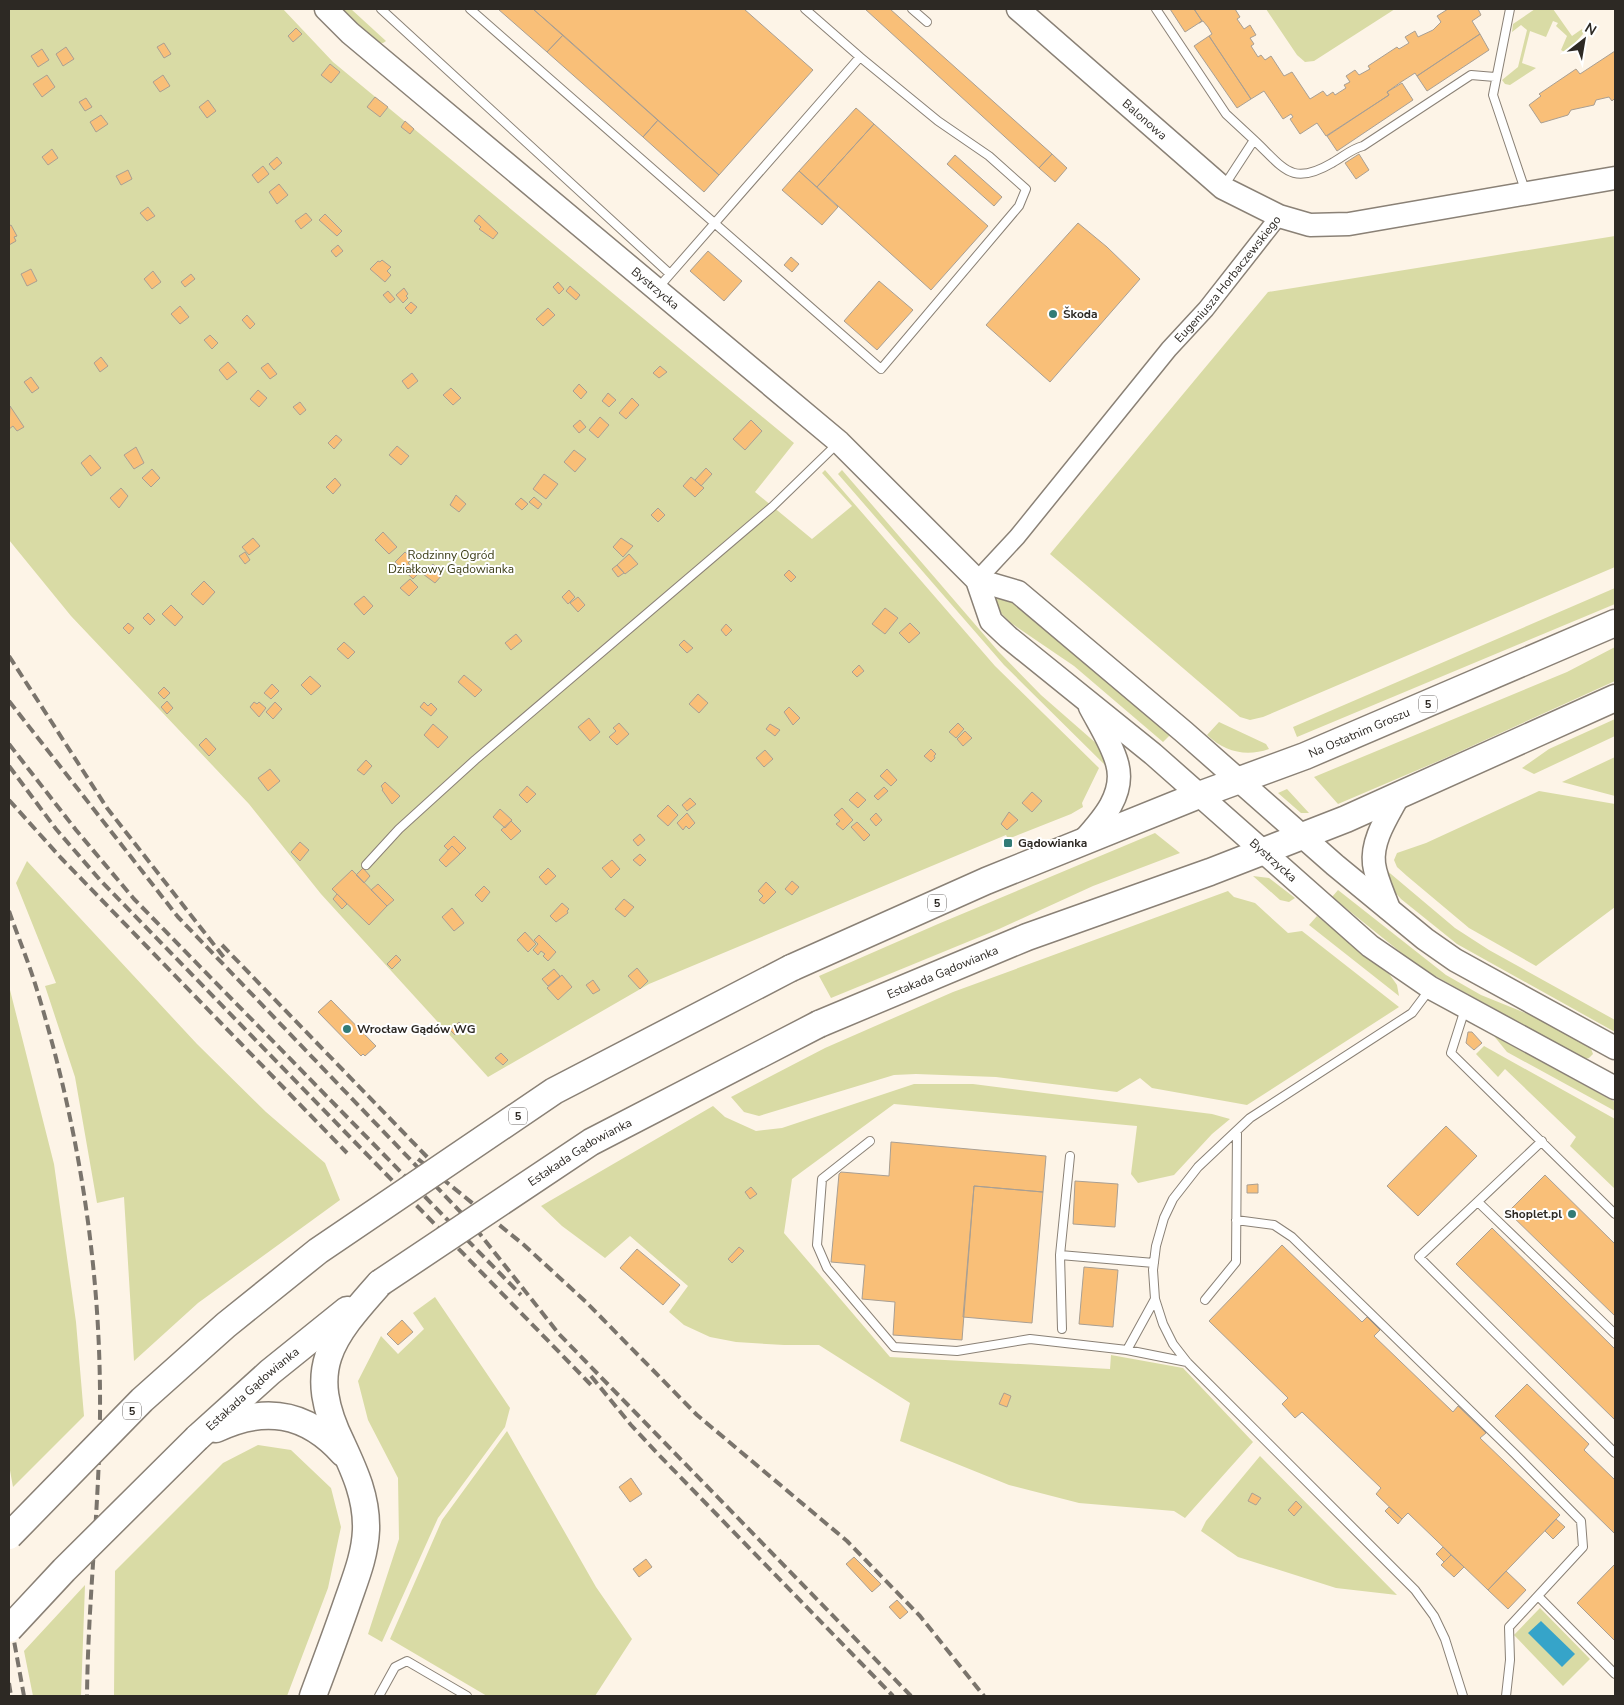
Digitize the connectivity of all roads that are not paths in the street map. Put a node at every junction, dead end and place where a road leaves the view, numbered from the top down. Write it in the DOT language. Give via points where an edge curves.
graph roads {
  1 [pos="326,9"];
  2 [pos="382,9"];
  3 [pos="470,9"];
  4 [pos="805,9"];
  5 [pos="912,9"];
  6 [pos="1018,9"];
  7 [pos="1156,9"];
  8 [pos="1510,9"];
  9 [pos="927,22"];
  10 [pos="860,57"];
  11 [pos="1495,77"];
  12 [pos="1254,140"];
  13 [pos="1615,178"];
  14 [pos="1223,188"];
  15 [pos="1526,194"];
  16 [pos="1279,216"];
  17 [pos="714,223"];
  18 [pos="663,282"];
  19 [pos="839,442"];
  20 [pos="977,580"];
  21 [pos="1615,623"];
  22 [pos="1615,698"];
  23 [pos="1087,701"];
  24 [pos="1239,780"];
  25 [pos="1199,795"];
  26 [pos="1399,796"];
  27 [pos="1301,835"];
  28 [pos="1083,841"];
  29 [pos="1262,850"];
  30 [pos="366,865"];
  31 [pos="1389,910"];
  32 [pos="1431,988"];
  33 [pos="1465,1007"];
  34 [pos="1596,1037"];
  35 [pos="1615,1048"];
  36 [pos="1577,1066"];
  37 [pos="1615,1088"];
  38 [pos="1237,1131"];
  39 [pos="870,1141"];
  40 [pos="1542,1141"];
  41 [pos="1070,1156"];
  42 [pos="1478,1202"];
  43 [pos="1615,1214"];
  44 [pos="1236,1220"];
  45 [pos="1060,1255"];
  46 [pos="1154,1263"];
  47 [pos="380,1283"];
  48 [pos="1155,1299"];
  49 [pos="1205,1300"];
  50 [pos="1062,1329"];
  51 [pos="1615,1334"];
  52 [pos="1127,1350"];
  53 [pos="1187,1362"];
  54 [pos="197,1438"];
  55 [pos="1615,1453"];
  56 [pos="350,1460"];
  57 [pos="9,1536"];
  58 [pos="1539,1597"];
  59 [pos="9,1629"];
  60 [pos="1615,1674"];
  61 [pos="313,1696"];
  62 [pos="378,1696"];
  63 [pos="467,1696"];
  64 [pos="1463,1696"];
  65 [pos="1506,1696"];
  1 -- 18 [label="street, Bystrzycka" via="350,33"];
  2 -- 18 [label="lane"];
  3 -- 17 [label="lane"];
  4 -- 10 [label="lane"];
  5 -- 9 [label="lane"];
  6 -- 14 [label="street, Balonowa"];
  7 -- 12 [label="lane" via="1226,114"];
  8 -- 11 [label="lane"];
  10 -- 17 [label="lane"];
  10 -- 17 [label="lane" via="938,121 989,156 1026,189 1019,206 881,369"];
  11 -- 12 [label="lane" via="1471,75 1363,146 1354,148 1311,174 1299,175 1288,171"];
  11 -- 15 [label="lane" via="1493,95"];
  12 -- 14 [label="lane"];
  13 -- 15 [label="street, Eugeniusza Horbaczewskiego"];
  14 -- 16 [label="street, Balonowa"];
  15 -- 16 [label="street, Eugeniusza Horbaczewskiego" via="1349,224 1310,225"];
  16 -- 20 [label="street, Eugeniusza Horbaczewskiego" via="1017,537"];
  17 -- 18 [label="lane"];
  18 -- 19 [label="street, Bystrzycka"];
  19 -- 20 [label="street, Bystrzycka"];
  19 -- 30 [label="lane" via="772,507 475,760"];
  20 -- 23 [label="street, Bystrzycka" via="991,621 1032,659"];
  20 -- 24 [label="street, Bystrzycka" via="1018,592"];
  21 -- 24 [label="main road, Na Ostatnim Groszu / 5" via="1311,754"];
  22 -- 26 [label="main road"];
  23 -- 25 [label="street, Bystrzycka"];
  23 -- 28 [label="street" via="1118,763 1117,792 1106,813"];
  24 -- 25 [label="main road, 5"];
  24 -- 27 [label="street, Bystrzycka"];
  25 -- 28 [label="main road, 5"];
  25 -- 29 [label="street, Bystrzycka"];
  26 -- 27 [label="main road"];
  26 -- 31 [label="street" via="1381,830 1374,855 1376,872"];
  27 -- 29 [label="main road"];
  27 -- 31 [label="street, Bystrzycka"];
  28 -- 57 [label="main road, 5, bridge" via="792,968 554,1091 318,1251 226,1325 142,1400"];
  29 -- 32 [label="street, Bystrzycka" via="1370,946"];
  29 -- 47 [label="main road, Estakada Gądowianka, bridge" via="1210,872 1027,937 819,1024 591,1142"];
  31 -- 34 [label="street, Bystrzycka" via="1455,960"];
  32 -- 33 [label="street, Bystrzycka"];
  32 -- 38 [label="lane" via="1412,1012 1284,1094"];
  33 -- 36 [label="street, Bystrzycka"];
  33 -- 40 [label="lane" via="1451,1053"];
  34 -- 35 [label="street, Bystrzycka"];
  34 -- 36 [label="street" via="1604,1049 1602,1061 1591,1068"];
  36 -- 37 [label="street, Bystrzycka"];
  38 -- 44 [label="lane"];
  38 -- 46 [label="lane" via="1198,1167 1173,1199 1158,1236"];
  39 -- 52 [label="lane" via="822,1179 817,1245 827,1268 894,1347 957,1351 1030,1339"];
  40 -- 42 [label="lane"];
  40 -- 43 [label="lane"];
  41 -- 45 [label="lane"];
  42 -- 51 [label="lane"];
  42 -- 55 [label="lane" via="1419,1257"];
  44 -- 49 [label="lane" via="1236,1262"];
  44 -- 58 [label="lane" via="1274,1225 1292,1237 1581,1521 1583,1547"];
  45 -- 46 [label="lane"];
  45 -- 50 [label="lane"];
  46 -- 48 [label="lane"];
  47 -- 54 [label="main road, Estakada Gądowianka" via="270,1372"];
  47 -- 56 [label="main road" via="340,1330 324,1374 326,1408"];
  48 -- 52 [label="lane"];
  48 -- 53 [label="lane" via="1173,1344"];
  52 -- 53 [label="lane"];
  53 -- 64 [label="lane" via="1415,1590 1434,1616 1445,1639"];
  54 -- 56 [label="main road" via="238,1419 279,1416 317,1431"];
  54 -- 59 [label="main road, Estakada Gądowianka, bridge"];
  56 -- 61 [label="main road" via="363,1497 364,1550"];
  58 -- 60 [label="lane"];
  58 -- 65 [label="lane" via="1509,1627"];
  62 -- 63 [label="lane" via="394,1667 406,1661"];
}
